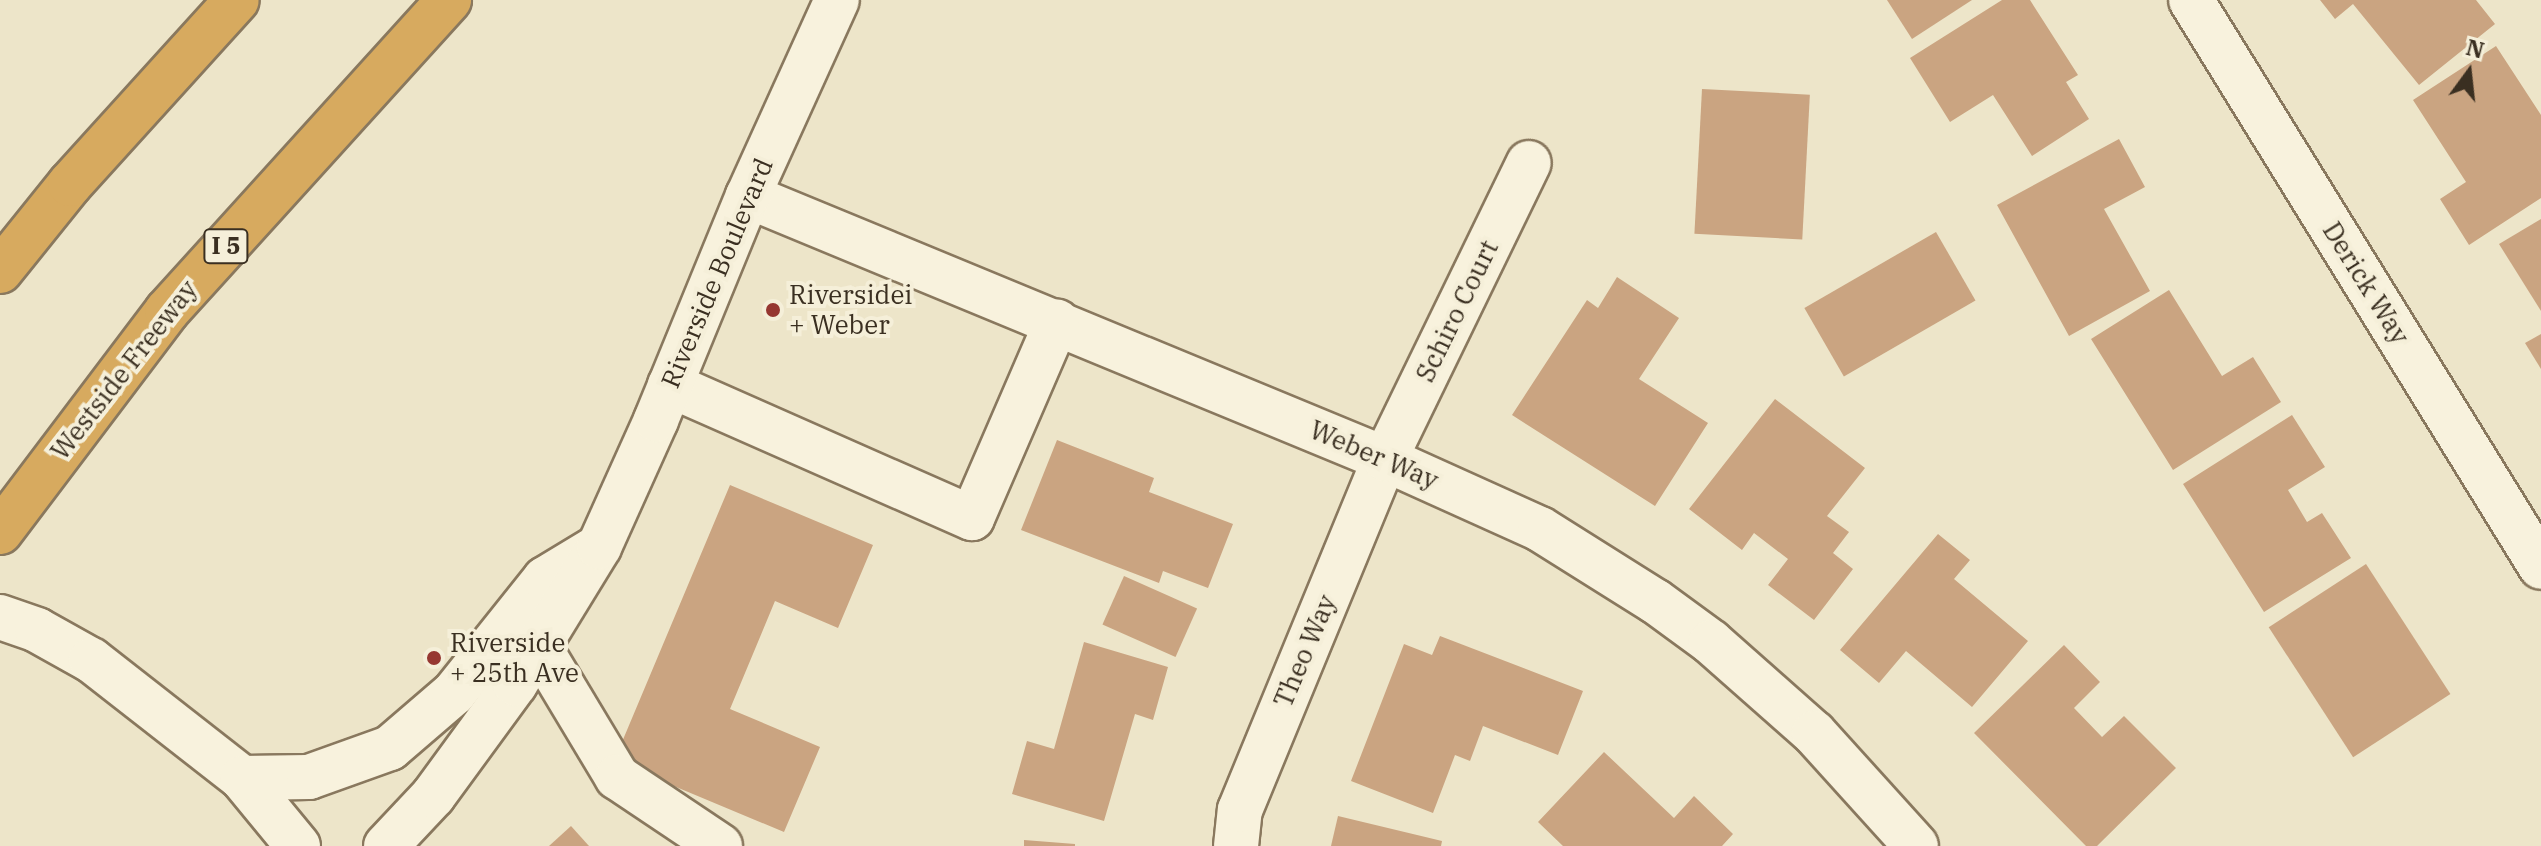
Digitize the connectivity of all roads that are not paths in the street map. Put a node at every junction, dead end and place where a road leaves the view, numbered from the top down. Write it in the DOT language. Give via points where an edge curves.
graph roads {
  1 [pos="237,0"];
  2 [pos="449,0"];
  3 [pos="837,0"];
  4 [pos="2191,0"];
  5 [pos="1529,163"];
  6 [pos="748,196"];
  7 [pos="0,271"];
  8 [pos="1057,322"];
  9 [pos="670,385"];
  10 [pos="1385,459"];
  11 [pos="9,519"];
  12 [pos="599,547"];
  13 [pos="2541,567"];
  14 [pos="0,617"];
  15 [pos="539,647"];
  16 [pos="242,778"];
  17 [pos="298,846"];
  18 [pos="386,846"];
  19 [pos="720,846"];
  20 [pos="1236,846"];
  21 [pos="1916,846"];
  1 -- 7 [label="highway" via="70,184"];
  2 -- 11 [label="highway, Westside Freeway / I 5" via="167,311"];
  3 -- 6 [label="street, Riverside Boulevard"];
  4 -- 13 [label="street, Derick Way"];
  5 -- 10 [label="street, Schiro Court"];
  6 -- 8 [label="street, Weber Way"];
  6 -- 9 [label="street, Riverside Boulevard"];
  8 -- 9 [label="street" via="972,518"];
  8 -- 10 [label="street, Weber Way"];
  9 -- 12 [label="street, Riverside Boulevard"];
  10 -- 20 [label="street, Theo Way" via="1240,810"];
  10 -- 21 [label="street, Weber Way" via="1540,529 1655,601 1711,642 1814,733"];
  12 -- 15 [label="street, Riverside Boulevard"];
  12 -- 16 [label="street" via="545,579 454,693 390,748 309,777"];
  14 -- 16 [label="street" via="37,630 91,660"];
  15 -- 18 [label="street, Riverside Boulevard" via="433,796"];
  15 -- 19 [label="street" via="617,777"];
  16 -- 17 [label="street"];
}
